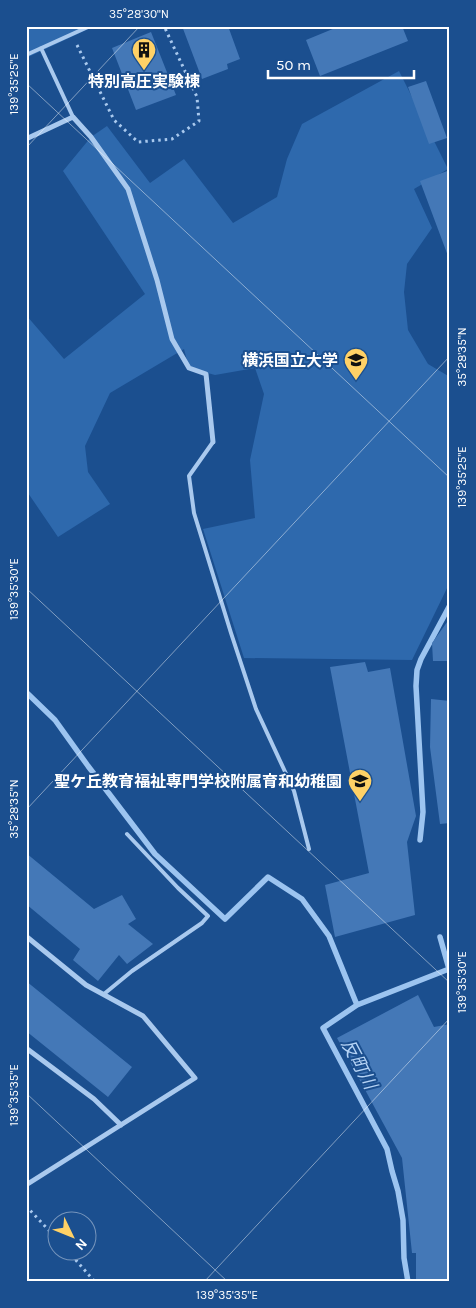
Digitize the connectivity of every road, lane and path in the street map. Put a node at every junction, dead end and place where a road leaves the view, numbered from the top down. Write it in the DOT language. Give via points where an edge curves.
graph roads {
  1 [pos="90,26"];
  2 [pos="164,26"];
  3 [pos="72,34"];
  4 [pos="40,48"];
  5 [pos="26,55"];
  6 [pos="73,117"];
  7 [pos="26,140"];
  8 [pos="213,442"];
  9 [pos="127,834"];
  10 [pos="309,849"];
  11 [pos="27,937"];
  12 [pos="104,994"];
  13 [pos="26,1048"];
  14 [pos="121,1125"];
  15 [pos="26,1184"];
  16 [pos="26,1206"];
  17 [pos="48,1229"];
  18 [pos="76,1260"];
  19 [pos="96,1282"];
  1 -- 3 [label="lane"];
  2 -- 3 [label="path" via="197,97 199,121 172,139 163,140 138,142 114,120"];
  3 -- 4 [label="lane"];
  4 -- 5 [label="lane"];
  4 -- 6 [label="lane"];
  6 -- 7 [label="street"];
  6 -- 8 [label="street" via="128,189 172,339 189,368 206,374"];
  8 -- 10 [label="lane" via="189,476 194,512 256,709 294,791"];
  9 -- 12 [label="lane" via="208,916"];
  11 -- 12 [label="street" via="86,985"];
  12 -- 14 [label="street" via="143,1016 195,1078"];
  13 -- 14 [label="street" via="94,1099"];
  14 -- 15 [label="street"];
  16 -- 17 [label="path"];
  18 -- 19 [label="path"];
}
